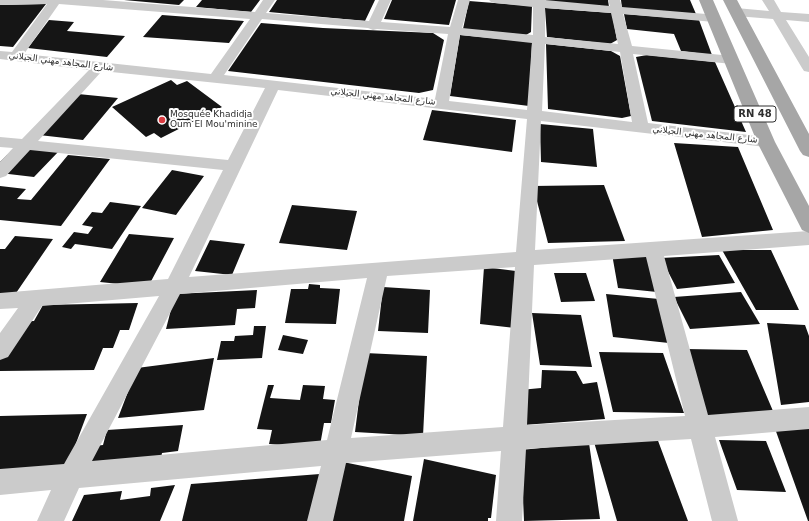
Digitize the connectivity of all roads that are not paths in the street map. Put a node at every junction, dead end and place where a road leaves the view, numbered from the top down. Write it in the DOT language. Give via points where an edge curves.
graph roads {
  1 [pos="51,0"];
  2 [pos="57,0"];
  3 [pos="269,0"];
  4 [pos="385,0"];
  5 [pos="464,0"];
  6 [pos="495,0"];
  7 [pos="706,0"];
  8 [pos="768,0"];
  9 [pos="0,2"];
  10 [pos="539,2"];
  11 [pos="615,5"];
  12 [pos="733,6"];
  13 [pos="776,15"];
  14 [pos="258,16"];
  15 [pos="714,18"];
  16 [pos="809,18"];
  17 [pos="373,26"];
  18 [pos="455,31"];
  19 [pos="539,39"];
  20 [pos="626,49"];
  21 [pos="0,55"];
  22 [pos="15,57"];
  23 [pos="732,60"];
  24 [pos="100,67"];
  25 [pos="809,68"];
  26 [pos="215,78"];
  27 [pos="273,85"];
  28 [pos="441,104"];
  29 [pos="534,116"];
  30 [pos="641,128"];
  31 [pos="0,142"];
  32 [pos="766,142"];
  33 [pos="26,145"];
  34 [pos="809,151"];
  35 [pos="233,166"];
  36 [pos="0,172"];
  37 [pos="809,225"];
  38 [pos="809,238"];
  39 [pos="653,249"];
  40 [pos="526,258"];
  41 [pos="379,269"];
  42 [pos="174,287"];
  43 [pos="36,298"];
  44 [pos="0,301"];
  45 [pos="0,350"];
  46 [pos="809,418"];
  47 [pos="701,427"];
  48 [pos="513,438"];
  49 [pos="335,452"];
  50 [pos="71,476"];
  51 [pos="0,482"];
  52 [pos="50,521"];
  53 [pos="320,521"];
  54 [pos="509,521"];
  55 [pos="725,521"];
  1 -- 9 [label="street"];
  2 -- 14 [label="street"];
  2 -- 22 [label="street"];
  3 -- 14 [label="street"];
  4 -- 17 [label="street"];
  5 -- 18 [label="street"];
  6 -- 10 [label="street"];
  7 -- 15 [label="main road, RN 48"];
  8 -- 13 [label="street"];
  10 -- 11 [label="street"];
  10 -- 19 [label="street"];
  11 -- 15 [label="street"];
  11 -- 20 [label="street"];
  12 -- 13 [label="street"];
  12 -- 34 [label="main road, RN 48"];
  13 -- 16 [label="street"];
  13 -- 25 [label="street"];
  14 -- 17 [label="street"];
  14 -- 26 [label="street"];
  15 -- 23 [label="main road, RN 48"];
  17 -- 18 [label="street"];
  18 -- 19 [label="street"];
  18 -- 28 [label="street"];
  19 -- 20 [label="street"];
  19 -- 29 [label="street"];
  20 -- 23 [label="street"];
  20 -- 30 [label="street"];
  21 -- 22 [label="street, شارع المجاهد مهني الجيلاني"];
  22 -- 24 [label="street, شارع المجاهد مهني الجيلاني"];
  23 -- 32 [label="main road, RN 48"];
  24 -- 26 [label="street, شارع المجاهد مهني الجيلاني"];
  24 -- 33 [label="street"];
  26 -- 27 [label="street, شارع المجاهد مهني الجيلاني"];
  27 -- 28 [label="street, شارع المجاهد مهني الجيلاني"];
  27 -- 35 [label="street"];
  28 -- 29 [label="street, شارع المجاهد مهني الجيلاني"];
  29 -- 30 [label="street, شارع المجاهد مهني الجيلاني"];
  29 -- 40 [label="street"];
  30 -- 32 [label="street, شارع المجاهد مهني الجيلاني"];
  31 -- 33 [label="street"];
  32 -- 37 [label="main road, RN 48"];
  33 -- 35 [label="street"];
  33 -- 36 [label="street"];
  35 -- 42 [label="street"];
  38 -- 39 [label="street"];
  39 -- 40 [label="street"];
  39 -- 47 [label="street" via="672,328"];
  40 -- 41 [label="street"];
  40 -- 48 [label="street"];
  41 -- 42 [label="street"];
  41 -- 49 [label="street"];
  42 -- 43 [label="street"];
  42 -- 50 [label="street"];
  43 -- 44 [label="street"];
  43 -- 45 [label="street"];
  46 -- 47 [label="street"];
  47 -- 48 [label="street"];
  47 -- 55 [label="street"];
  48 -- 49 [label="street"];
  48 -- 54 [label="street"];
  49 -- 50 [label="street"];
  49 -- 53 [label="street"];
  50 -- 51 [label="street"];
  50 -- 52 [label="street"];
}
